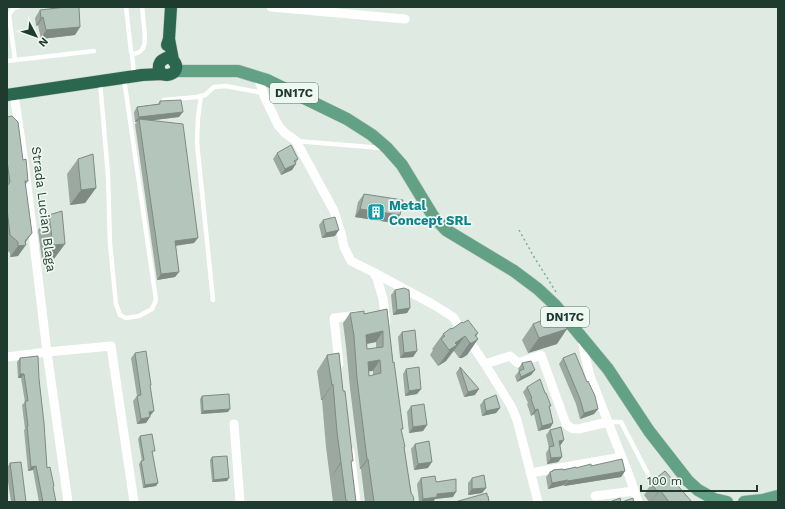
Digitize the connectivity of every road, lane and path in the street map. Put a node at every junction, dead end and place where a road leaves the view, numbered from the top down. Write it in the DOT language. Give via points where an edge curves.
graph roads {
  1 [pos="18,7"];
  2 [pos="126,7"];
  3 [pos="142,7"];
  4 [pos="171,7"];
  5 [pos="276,7"];
  6 [pos="405,19"];
  7 [pos="94,51"];
  8 [pos="132,54"];
  9 [pos="7,60"];
  10 [pos="15,60"];
  11 [pos="168,66"];
  12 [pos="133,76"];
  13 [pos="258,77"];
  14 [pos="100,81"];
  15 [pos="263,93"];
  16 [pos="11,94"];
  17 [pos="201,96"];
  18 [pos="164,100"];
  19 [pos="296,141"];
  20 [pos="387,148"];
  21 [pos="519,230"];
  22 [pos="373,272"];
  23 [pos="213,300"];
  24 [pos="555,305"];
  25 [pos="377,313"];
  26 [pos="387,328"];
  27 [pos="582,338"];
  28 [pos="47,352"];
  29 [pos="7,357"];
  30 [pos="485,364"];
  31 [pos="340,371"];
  32 [pos="608,422"];
  33 [pos="234,424"];
  34 [pos="349,440"];
  35 [pos="622,457"];
  36 [pos="530,473"];
  37 [pos="648,474"];
  38 [pos="634,491"];
  39 [pos="595,496"];
  40 [pos="778,496"];
  41 [pos="68,502"];
  42 [pos="134,502"];
  43 [pos="240,502"];
  44 [pos="356,502"];
  45 [pos="538,502"];
  46 [pos="638,502"];
  47 [pos="727,502"];
  48 [pos="744,502"];
  1 -- 10 [label="lane" via="9,15"];
  2 -- 8 [label="lane"];
  3 -- 8 [label="lane" via="146,41 142,51"];
  4 -- 11 [label="highway"];
  5 -- 6 [label="street"];
  7 -- 10 [label="lane"];
  8 -- 12 [label="lane"];
  9 -- 10 [label="lane"];
  11 -- 12 [label="highway, Strada Lucian Blaga / DN17C"];
  11 -- 13 [label="main road, DN17C" via="190,70 238,71"];
  12 -- 14 [label="highway, Strada Lucian Blaga / DN17C"];
  12 -- 14 [label="lane" via="156,300 152,309 139,316 126,318 120,315 116,304"];
  13 -- 15 [label="street"];
  13 -- 20 [label="main road, DN17C" via="347,119"];
  14 -- 16 [label="highway, Strada Lucian Blaga / DN17C"];
  15 -- 17 [label="lane" via="226,86 214,87"];
  15 -- 19 [label="street" via="278,125"];
  16 -- 28 [label="street, Strada Lucian Blaga" via="26,176"];
  17 -- 18 [label="lane"];
  17 -- 23 [label="lane" via="197,143"];
  19 -- 20 [label="lane"];
  19 -- 22 [label="street" via="334,212 344,247 351,261"];
  20 -- 24 [label="main road, DN17C" via="402,165 434,216 446,230 514,271"];
  21 -- 24 [label="path" via="556,292"];
  22 -- 25 [label="street" via="383,299"];
  22 -- 30 [label="street" via="453,317"];
  24 -- 27 [label="main road, DN17C"];
  25 -- 26 [label="street"];
  25 -- 31 [label="street" via="334,318"];
  27 -- 32 [label="street" via="590,376"];
  27 -- 47 [label="main road, DN17C" via="688,481 714,499"];
  28 -- 29 [label="street"];
  28 -- 41 [label="street, Strada Lucian Blaga"];
  28 -- 42 [label="street" via="111,346"];
  30 -- 32 [label="street" via="510,356 518,363 541,355 566,424 578,429"];
  30 -- 36 [label="street" via="517,420"];
  32 -- 35 [label="street"];
  32 -- 37 [label="lane" via="621,422"];
  33 -- 43 [label="street"];
  34 -- 44 [label="street"];
  35 -- 36 [label="street"];
  35 -- 38 [label="street"];
  36 -- 45 [label="street"];
  38 -- 39 [label="street"];
  38 -- 46 [label="street"];
  40 -- 48 [label="main road"];
}
